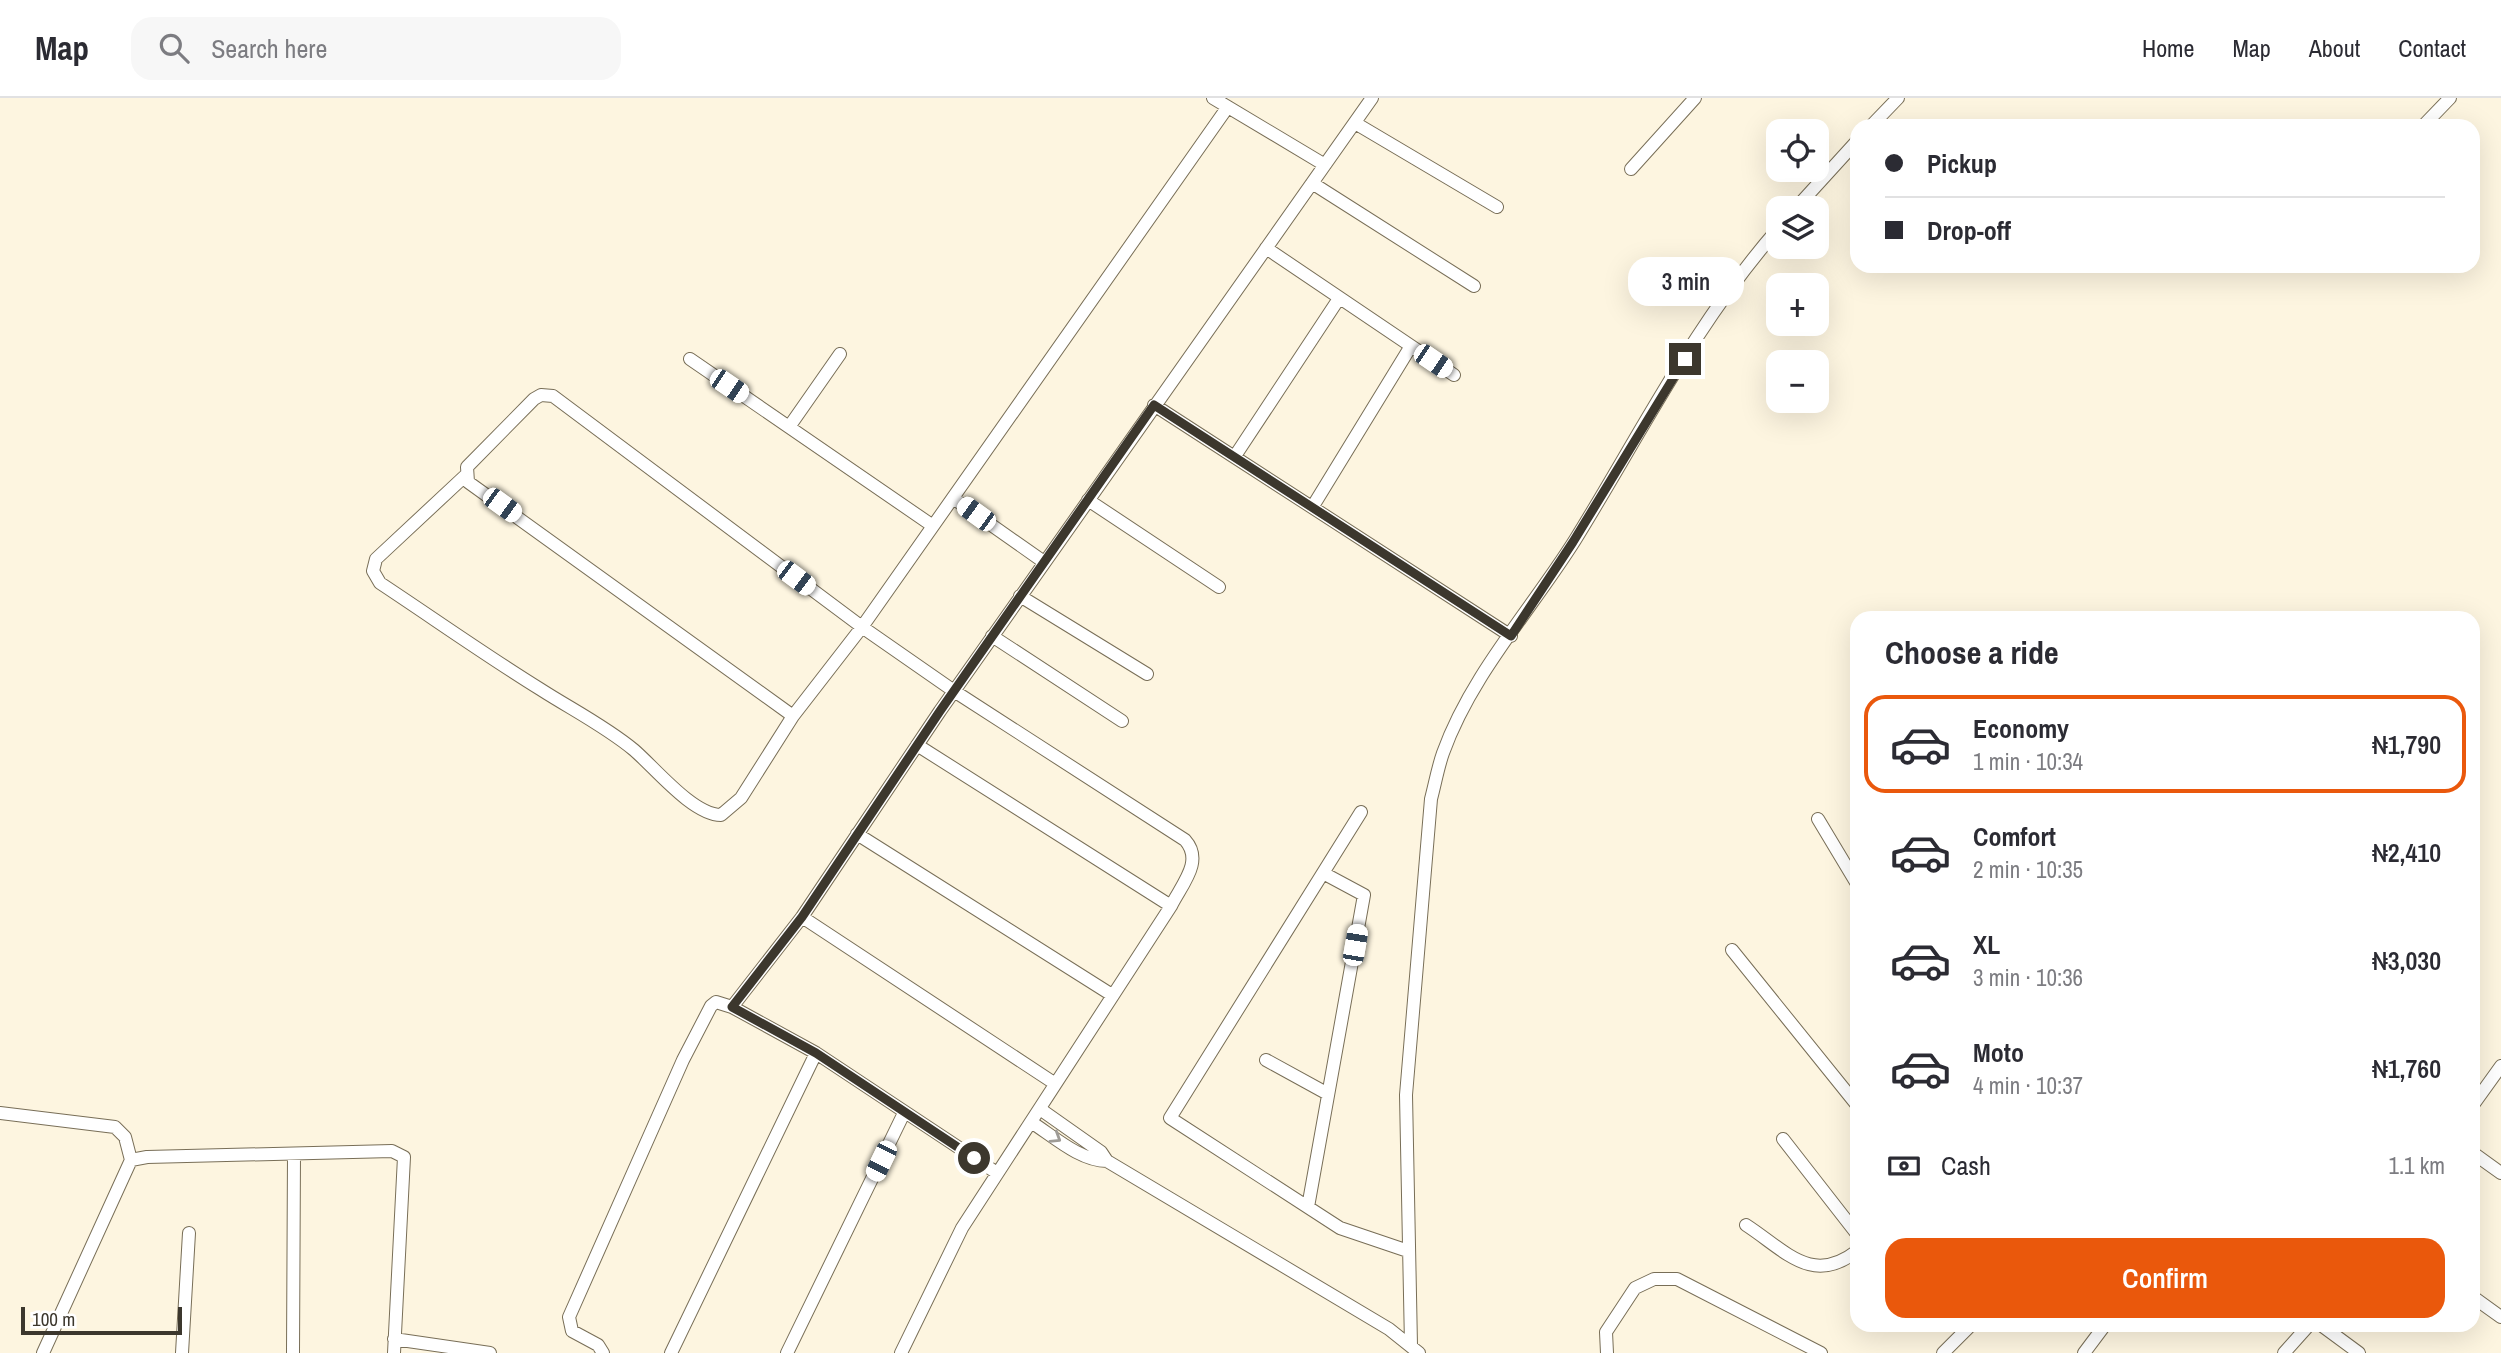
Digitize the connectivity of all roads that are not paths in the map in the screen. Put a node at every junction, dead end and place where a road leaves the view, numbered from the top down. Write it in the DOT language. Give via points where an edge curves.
graph roads {
  1 [pos="1213,98"];
  2 [pos="1373,98"];
  3 [pos="1695,98"];
  4 [pos="1898,98"];
  5 [pos="2450,98"];
  6 [pos="1227,108"];
  7 [pos="1878,119"];
  8 [pos="2430,119"];
  9 [pos="1355,122"];
  10 [pos="1850,149"];
  11 [pos="1325,165"];
  12 [pos="1631,169"];
  13 [pos="1312,183"];
  14 [pos="1807,196"];
  15 [pos="1497,207"];
  16 [pos="1766,243"];
  17 [pos="1266,248"];
  18 [pos="1474,286"];
  19 [pos="1338,300"];
  20 [pos="1411,346"];
  21 [pos="840,354"];
  22 [pos="690,359"];
  23 [pos="1454,375"];
  24 [pos="1154,405"];
  25 [pos="789,427"];
  26 [pos="1235,456"];
  27 [pos="466,475"];
  28 [pos="953,498"];
  29 [pos="1088,500"];
  30 [pos="1313,506"];
  31 [pos="933,526"];
  32 [pos="1044,562"];
  33 [pos="1219,587"];
  34 [pos="1020,596"];
  35 [pos="862,627"];
  36 [pos="992,636"];
  37 [pos="1511,636"];
  38 [pos="1147,674"];
  39 [pos="954,691"];
  40 [pos="793,716"];
  41 [pos="1122,721"];
  42 [pos="917,745"];
  43 [pos="1361,812"];
  44 [pos="1818,819"];
  45 [pos="857,834"];
  46 [pos="1850,872"];
  47 [pos="1323,873"];
  48 [pos="1171,906"];
  49 [pos="802,917"];
  50 [pos="1732,950"];
  51 [pos="1112,995"];
  52 [pos="732,1007"];
  53 [pos="816,1053"];
  54 [pos="1266,1060"];
  55 [pos="2501,1066"];
  56 [pos="1054,1083"];
  57 [pos="1328,1094"];
  58 [pos="2480,1095"];
  59 [pos="1850,1096"];
  60 [pos="1040,1109"];
  61 [pos="0,1113"];
  62 [pos="904,1113"];
  63 [pos="1031,1122"];
  64 [pos="1783,1139"];
  65 [pos="294,1154"];
  66 [pos="2480,1158"];
  67 [pos="131,1160"];
  68 [pos="1107,1161"];
  69 [pos="997,1173"];
  70 [pos="2501,1173"];
  71 [pos="1308,1207"];
  72 [pos="1746,1225"];
  73 [pos="1850,1225"];
  74 [pos="189,1233"];
  75 [pos="1408,1251"];
  76 [pos="1850,1256"];
  77 [pos="2480,1302"];
  78 [pos="2501,1317"];
  79 [pos="1964,1332"];
  80 [pos="2100,1332"];
  81 [pos="2303,1332"];
  82 [pos="2330,1332"];
  83 [pos="394,1346"];
  84 [pos="1415,1349"];
  85 [pos="43,1353"];
  86 [pos="182,1353"];
  87 [pos="293,1353"];
  88 [pos="490,1353"];
  89 [pos="603,1353"];
  90 [pos="671,1353"];
  91 [pos="788,1353"];
  92 [pos="901,1353"];
  93 [pos="1607,1353"];
  94 [pos="1821,1353"];
  95 [pos="1942,1353"];
  96 [pos="2084,1353"];
  97 [pos="2284,1353"];
  98 [pos="2359,1353"];
  1 -- 6 [label="street"];
  2 -- 9 [label="street"];
  3 -- 12 [label="street"];
  4 -- 7 [label="street"];
  5 -- 8 [label="street"];
  6 -- 11 [label="street"];
  6 -- 28 [label="street"];
  9 -- 11 [label="street"];
  9 -- 15 [label="street"];
  10 -- 14 [label="street"];
  11 -- 13 [label="street"];
  13 -- 17 [label="street"];
  13 -- 18 [label="street"];
  16 -- 37 [label="street" via="1712,313"];
  17 -- 19 [label="street"];
  17 -- 24 [label="street"];
  19 -- 20 [label="street"];
  19 -- 26 [label="street"];
  20 -- 23 [label="street"];
  20 -- 30 [label="street"];
  21 -- 25 [label="street"];
  22 -- 25 [label="street"];
  24 -- 26 [label="street"];
  24 -- 29 [label="street"];
  25 -- 31 [label="street"];
  26 -- 30 [label="street"];
  27 -- 35 [label="street" via="467,467 534,399 552,396"];
  27 -- 40 [label="street" via="468,482"];
  27 -- 40 [label="street" via="376,559 373,571 380,583 596,723 712,815 721,816 741,798"];
  28 -- 31 [label="street"];
  28 -- 32 [label="street"];
  29 -- 32 [label="street"];
  29 -- 33 [label="street"];
  30 -- 37 [label="street"];
  31 -- 35 [label="street"];
  32 -- 34 [label="street"];
  34 -- 36 [label="street"];
  34 -- 38 [label="street"];
  35 -- 39 [label="street"];
  35 -- 40 [label="street"];
  36 -- 39 [label="street"];
  36 -- 41 [label="street"];
  37 -- 75 [label="street" via="1474,689 1443,752 1431,799 1406,1095"];
  39 -- 42 [label="street"];
  39 -- 48 [label="street" via="1185,840 1195,860"];
  42 -- 45 [label="street"];
  42 -- 48 [label="street"];
  43 -- 47 [label="street"];
  44 -- 46 [label="street"];
  45 -- 49 [label="street"];
  45 -- 51 [label="street"];
  47 -- 57 [label="street" via="1364,895"];
  47 -- 71 [label="street" via="1170,1118"];
  48 -- 51 [label="street"];
  49 -- 52 [label="street"];
  49 -- 56 [label="street"];
  50 -- 59 [label="street"];
  51 -- 56 [label="street"];
  52 -- 53 [label="street"];
  52 -- 89 [label="street" via="716,1002 711,1006 569,1317 572,1331 598,1345"];
  53 -- 62 [label="street"];
  53 -- 90 [label="street"];
  54 -- 57 [label="street"];
  55 -- 58 [label="street"];
  56 -- 60 [label="street"];
  57 -- 71 [label="street"];
  60 -- 63 [label="street"];
  60 -- 68 [label="street"];
  61 -- 67 [label="street" via="115,1127 125,1137"];
  62 -- 69 [label="street"];
  62 -- 91 [label="street"];
  63 -- 68 [label="street, one-way" via="1081,1154"];
  63 -- 69 [label="street"];
  64 -- 73 [label="street"];
  65 -- 67 [label="street"];
  65 -- 83 [label="street" via="396,1151 404,1157"];
  65 -- 87 [label="street"];
  66 -- 70 [label="street"];
  67 -- 85 [label="street"];
  68 -- 84 [label="street"];
  69 -- 92 [label="street" via="962,1228"];
  71 -- 75 [label="street" via="1340,1228"];
  72 -- 76 [label="street" via="1809,1266 1831,1268"];
  74 -- 86 [label="street"];
  75 -- 84 [label="street"];
  77 -- 78 [label="street"];
  79 -- 95 [label="street"];
  80 -- 96 [label="street"];
  81 -- 97 [label="street"];
  82 -- 98 [label="street"];
  83 -- 88 [label="street"];
  93 -- 94 [label="street" via="1606,1332 1635,1288 1654,1279 1677,1279"];
}
